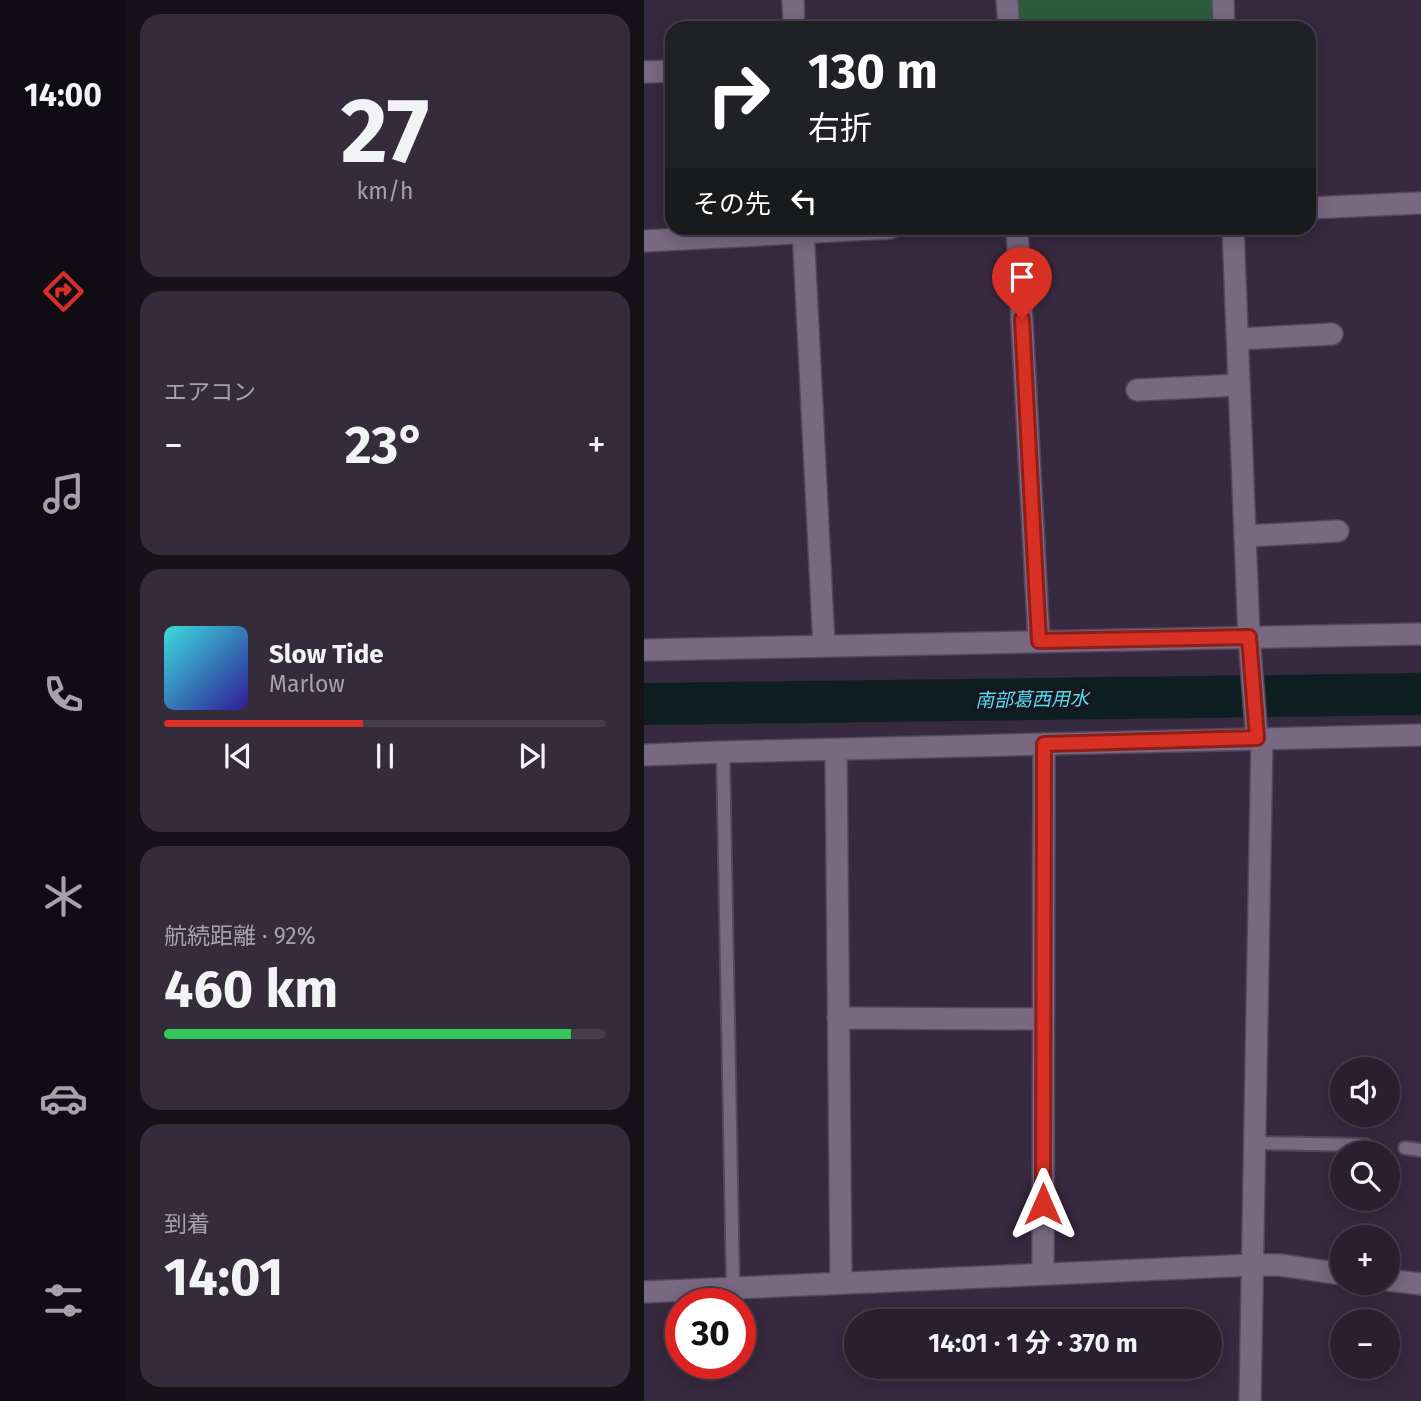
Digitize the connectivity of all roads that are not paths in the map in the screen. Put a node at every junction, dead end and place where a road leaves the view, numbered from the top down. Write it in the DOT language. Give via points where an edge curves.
graph roads {
  1 [pos="793,0"];
  2 [pos="1007,0"];
  3 [pos="1223,0"];
  4 [pos="794,21"];
  5 [pos="1008,21"];
  6 [pos="1224,21"];
  7 [pos="665,71"];
  8 [pos="644,72"];
  9 [pos="1421,203"];
  10 [pos="1316,208"];
  11 [pos="685,235"];
  12 [pos="803,235"];
  13 [pos="1017,235"];
  14 [pos="1233,235"];
  15 [pos="644,241"];
  16 [pos="1332,334"];
  17 [pos="1238,339"];
  18 [pos="1239,385"];
  19 [pos="1137,390"];
  20 [pos="1338,531"];
  21 [pos="1245,536"];
  22 [pos="1421,634"];
  23 [pos="1249,637"];
  24 [pos="1039,641"];
  25 [pos="824,646"];
  26 [pos="644,650"];
  27 [pos="1421,735"];
  28 [pos="1260,738"];
  29 [pos="1044,744"];
  30 [pos="836,750"];
  31 [pos="723,752"];
  32 [pos="644,755"];
  33 [pos="838,1018"];
  34 [pos="1043,1019"];
  35 [pos="1255,1143"];
  36 [pos="1330,1144"];
  37 [pos="1405,1148"];
  38 [pos="1421,1150"];
  39 [pos="1253,1265"];
  40 [pos="1044,1272"];
  41 [pos="1330,1272"];
  42 [pos="1400,1281"];
  43 [pos="841,1282"];
  44 [pos="1421,1284"];
  45 [pos="733,1287"];
  46 [pos="644,1292"];
  47 [pos="1250,1401"];
  1 -- 4 [label="street"];
  2 -- 5 [label="street"];
  3 -- 6 [label="street"];
  7 -- 8 [label="street"];
  9 -- 10 [label="street"];
  11 -- 15 [label="street"];
  12 -- 25 [label="street"];
  13 -- 24 [label="street"];
  14 -- 17 [label="street"];
  16 -- 17 [label="street"];
  17 -- 18 [label="street"];
  18 -- 19 [label="street"];
  18 -- 21 [label="street"];
  20 -- 21 [label="street"];
  21 -- 23 [label="street"];
  22 -- 23 [label="street"];
  23 -- 24 [label="street"];
  23 -- 28 [label="street"];
  24 -- 25 [label="street"];
  25 -- 26 [label="street"];
  27 -- 28 [label="street"];
  28 -- 29 [label="street"];
  28 -- 35 [label="street"];
  29 -- 30 [label="street"];
  29 -- 34 [label="street"];
  30 -- 31 [label="street"];
  30 -- 33 [label="street"];
  31 -- 32 [label="street"];
  31 -- 45 [label="lane"];
  33 -- 34 [label="street"];
  33 -- 43 [label="street"];
  34 -- 40 [label="street"];
  35 -- 36 [label="lane"];
  35 -- 39 [label="street"];
  37 -- 38 [label="lane"];
  39 -- 40 [label="street"];
  39 -- 41 [label="street"];
  39 -- 47 [label="street"];
  40 -- 43 [label="street"];
  42 -- 44 [label="street"];
  43 -- 45 [label="street"];
  45 -- 46 [label="street"];
}
